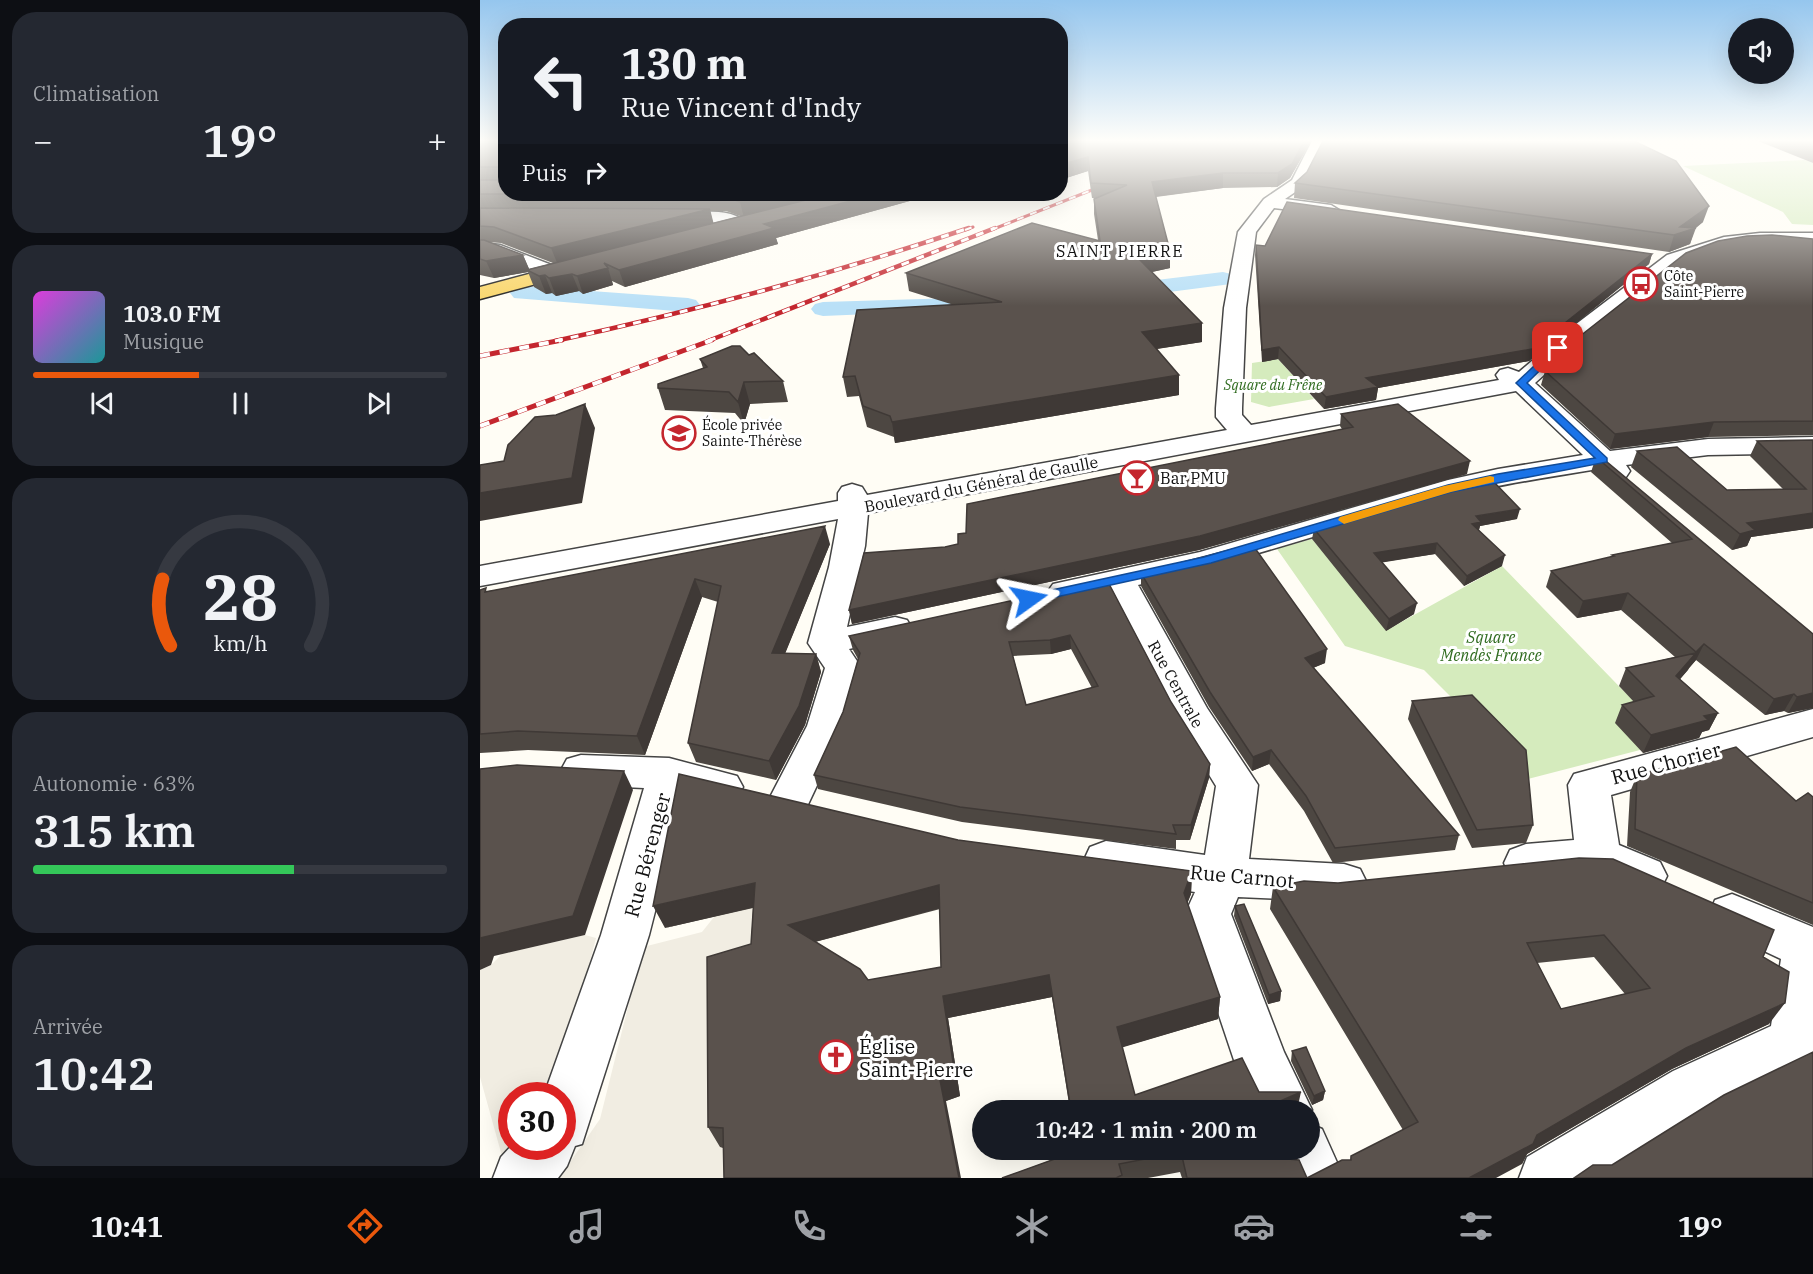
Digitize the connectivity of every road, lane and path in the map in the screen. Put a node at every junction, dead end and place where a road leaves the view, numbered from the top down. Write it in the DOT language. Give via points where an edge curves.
graph roads {
  1 [pos="1278,196"];
  2 [pos="1270,201"];
  3 [pos="1353,214"];
  4 [pos="656,218"];
  5 [pos="760,220"];
  6 [pos="740,225"];
  7 [pos="694,237"];
  8 [pos="1813,238"];
  9 [pos="480,249"];
  10 [pos="589,264"];
  11 [pos="555,273"];
  12 [pos="480,293"];
  13 [pos="1514,379"];
  14 [pos="1240,429"];
  15 [pos="1813,445"];
  16 [pos="1603,460"];
  17 [pos="1639,490"];
  18 [pos="853,500"];
  19 [pos="480,559"];
  20 [pos="480,576"];
  21 [pos="1119,579"];
  22 [pos="1037,597"];
  23 [pos="920,623"];
  24 [pos="826,643"];
  25 [pos="1813,723"];
  26 [pos="540,768"];
  27 [pos="669,774"];
  28 [pos="1068,855"];
  29 [pos="1598,856"];
  30 [pos="1483,868"];
  31 [pos="1224,877"];
  32 [pos="1379,879"];
  33 [pos="1810,948"];
  34 [pos="576,1082"];
  35 [pos="1279,1100"];
  36 [pos="536,1160"];
  37 [pos="1307,1160"];
  38 [pos="522,1178"];
  39 [pos="1315,1178"];
  40 [pos="1548,1178"];
  1 -- 2 [label="street"];
  2 -- 3 [label="street"];
  2 -- 14 [label="street" via="1247,232 1234,308 1229,417"];
  4 -- 6 [label="street" via="726,218"];
  5 -- 6 [label="main road"];
  6 -- 7 [label="main road"];
  8 -- 13 [label="street" via="1744,239 1658,263 1628,295"];
  9 -- 11 [label="street" via="493,249"];
  10 -- 11 [label="main road"];
  11 -- 12 [label="main road"];
  13 -- 14 [label="street, Boulevard du Général de Gaulle"];
  13 -- 16 [label="street"];
  14 -- 18 [label="street, Boulevard du Général de Gaulle"];
  15 -- 16 [label="street" via="1708,447"];
  16 -- 17 [label="street"];
  16 -- 21 [label="street" via="1448,489 1206,560"];
  18 -- 19 [label="street, Boulevard du Général de Gaulle"];
  18 -- 20 [label="street, Boulevard du Général de Gaulle"];
  18 -- 24 [label="street" via="853,531"];
  21 -- 22 [label="street"];
  21 -- 31 [label="street, Rue Centrale" via="1192,716 1237,785"];
  23 -- 24 [label="street"];
  24 -- 27 [label="street" via="843,667 805,807"];
  25 -- 29 [label="street, Rue Chorier" via="1589,785"];
  26 -- 27 [label="street"];
  27 -- 34 [label="street, Rue Bérenger" via="625,935"];
  28 -- 31 [label="street, Rue Carnot"];
  29 -- 30 [label="street"];
  29 -- 33 [label="street"];
  31 -- 32 [label="street, Rue Carnot" via="1334,884"];
  31 -- 35 [label="street" via="1208,914"];
  33 -- 40 [label="street" via="1795,1042 1692,1090"];
  36 -- 38 [label="street"];
  37 -- 39 [label="street"];
}
